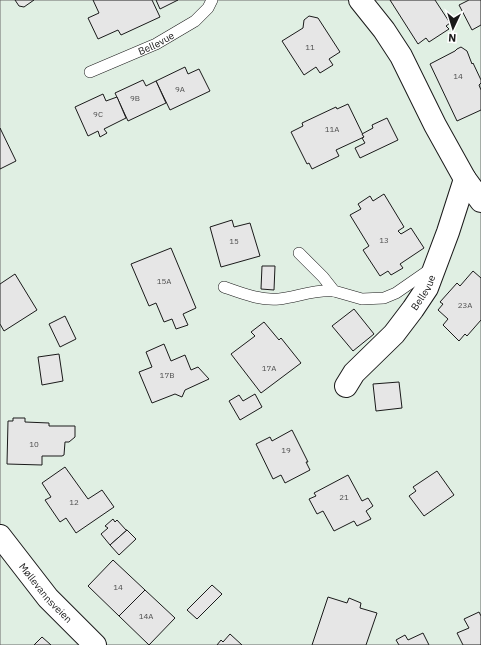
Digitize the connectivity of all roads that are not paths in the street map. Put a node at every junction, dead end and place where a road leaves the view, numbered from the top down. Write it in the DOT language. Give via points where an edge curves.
graph roads {
  1 [pos="212,0"];
  2 [pos="360,0"];
  3 [pos="90,72"];
  4 [pos="464,178"];
  5 [pos="481,201"];
  6 [pos="299,253"];
  7 [pos="436,266"];
  8 [pos="224,287"];
  9 [pos="334,291"];
  10 [pos="346,386"];
  11 [pos="0,536"];
  12 [pos="95,645"];
  1 -- 3 [label="lane, Bellevue" via="195,21 156,44"];
  2 -- 4 [label="street" via="401,56 434,125"];
  4 -- 5 [label="street"];
  4 -- 7 [label="street, Bellevue"];
  6 -- 9 [label="lane"];
  7 -- 9 [label="lane" via="396,293 384,298 362,299"];
  7 -- 10 [label="street, Bellevue" via="427,288 413,309 382,347 354,373"];
  8 -- 9 [label="lane" via="257,298 277,299"];
  11 -- 12 [label="street, Møllevannsveien" via="48,598"];
}
